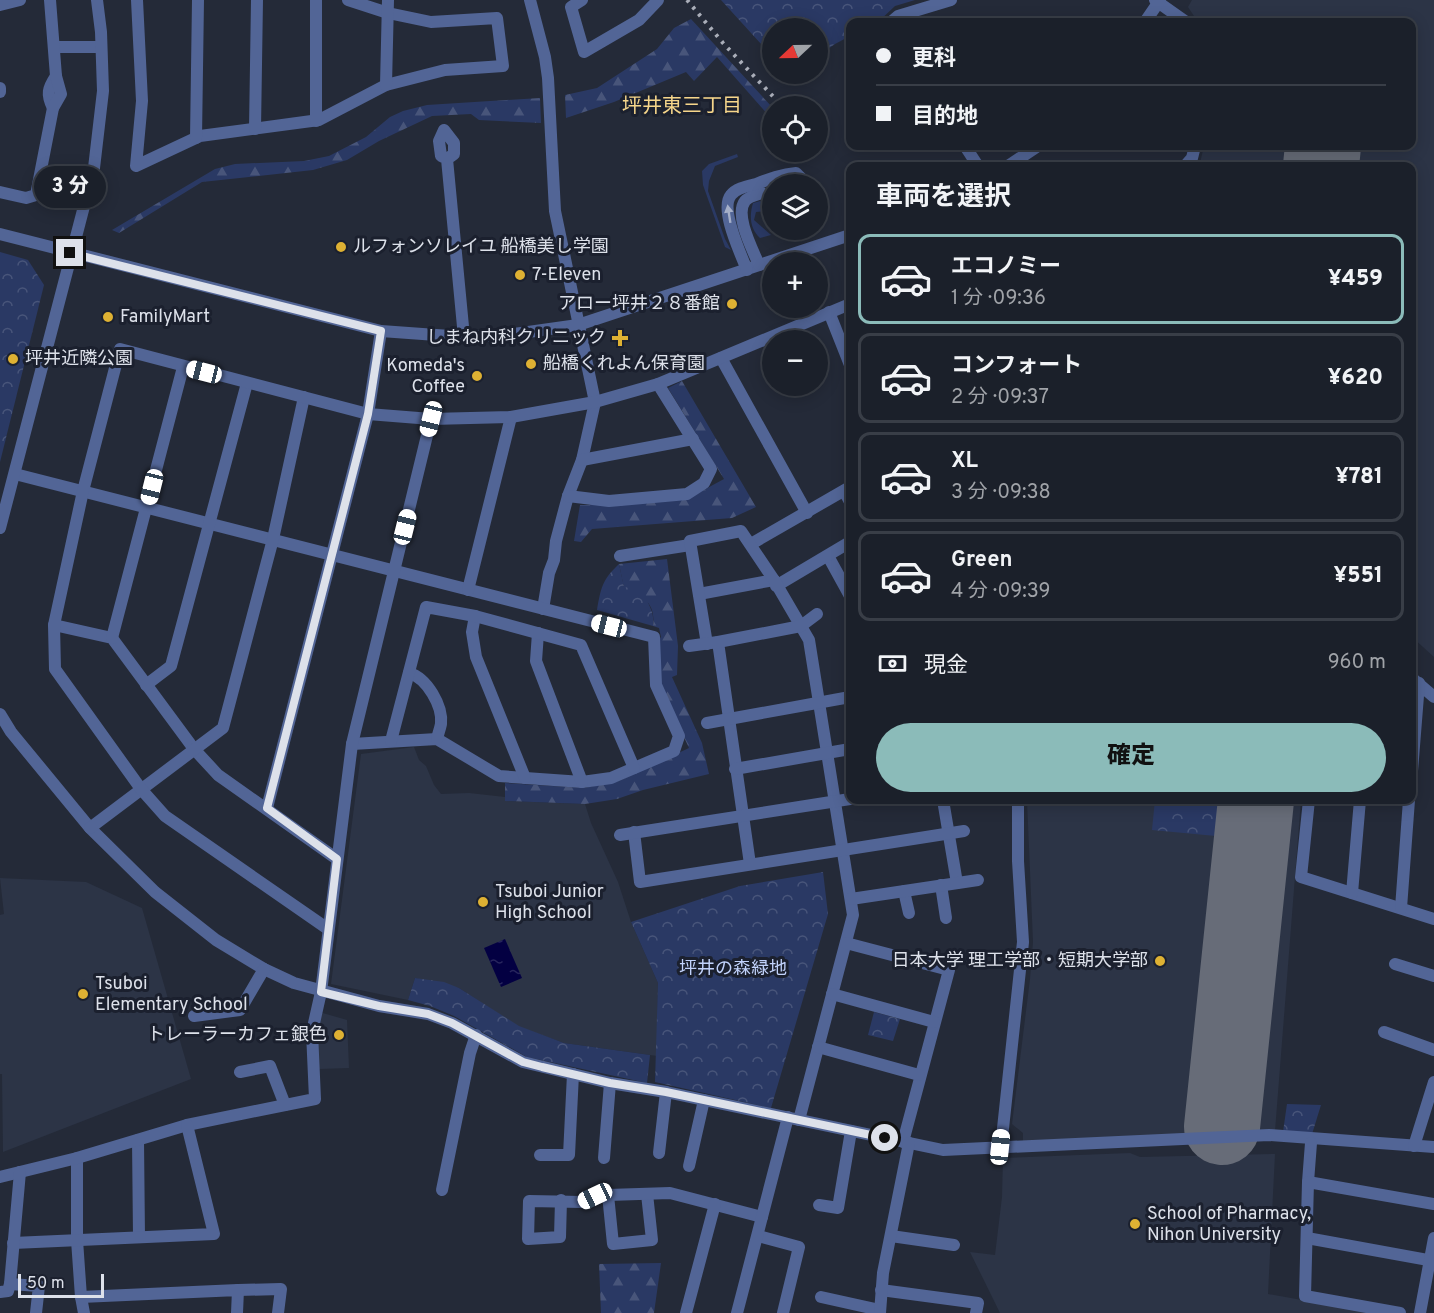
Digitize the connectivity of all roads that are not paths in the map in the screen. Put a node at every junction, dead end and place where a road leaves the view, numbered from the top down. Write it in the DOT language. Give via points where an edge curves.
graph roads {
  1 [pos="20,0"];
  2 [pos="50,0"];
  3 [pos="98,0"];
  4 [pos="137,0"];
  5 [pos="198,0"];
  6 [pos="257,0"];
  7 [pos="316,0"];
  8 [pos="348,0"];
  9 [pos="388,0"];
  10 [pos="530,0"];
  11 [pos="582,0"];
  12 [pos="658,0"];
  13 [pos="951,0"];
  14 [pos="1158,1"];
  15 [pos="0,5"];
  16 [pos="388,14"];
  17 [pos="896,18"];
  18 [pos="1147,18"];
  19 [pos="1181,18"];
  20 [pos="54,47"];
  21 [pos="101,47"];
  22 [pos="386,85"];
  23 [pos="316,121"];
  24 [pos="255,129"];
  25 [pos="196,138"];
  26 [pos="1032,150"];
  27 [pos="447,159"];
  28 [pos="1014,162"];
  29 [pos="762,182"];
  30 [pos="0,192"];
  31 [pos="762,193"];
  32 [pos="0,234"];
  33 [pos="846,236"];
  34 [pos="70,253"];
  35 [pos="753,268"];
  36 [pos="846,306"];
  37 [pos="829,312"];
  38 [pos="578,325"];
  39 [pos="381,331"];
  40 [pos="464,337"];
  41 [pos="846,355"];
  42 [pos="721,358"];
  43 [pos="183,367"];
  44 [pos="247,383"];
  45 [pos="658,384"];
  46 [pos="304,398"];
  47 [pos="596,402"];
  48 [pos="368,414"];
  49 [pos="511,417"];
  50 [pos="431,419"];
  51 [pos="693,439"];
  52 [pos="582,460"];
  53 [pos="15,474"];
  54 [pos="82,491"];
  55 [pos="846,494"];
  56 [pos="568,496"];
  57 [pos="147,507"];
  58 [pos="807,513"];
  59 [pos="210,523"];
  60 [pos="0,528"];
  61 [pos="273,539"];
  62 [pos="751,544"];
  63 [pos="690,545"];
  64 [pos="846,545"];
  65 [pos="331,555"];
  66 [pos="620,556"];
  67 [pos="828,556"];
  68 [pos="394,571"];
  69 [pos="775,583"];
  70 [pos="846,589"];
  71 [pos="468,590"];
  72 [pos="699,594"];
  73 [pos="543,609"];
  74 [pos="817,614"];
  75 [pos="475,616"];
  76 [pos="54,625"];
  77 [pos="801,626"];
  78 [pos="538,633"];
  79 [pos="112,638"];
  80 [pos="712,643"];
  81 [pos="689,646"];
  82 [pos="409,673"];
  83 [pos="1416,681"];
  84 [pos="146,685"];
  85 [pos="1434,697"];
  86 [pos="846,698"];
  87 [pos="819,702"];
  88 [pos="0,714"];
  89 [pos="728,719"];
  90 [pos="707,723"];
  91 [pos="437,739"];
  92 [pos="391,741"];
  93 [pos="352,744"];
  94 [pos="195,749"];
  95 [pos="846,750"];
  96 [pos="828,753"];
  97 [pos="634,768"];
  98 [pos="735,769"];
  99 [pos="525,778"];
  100 [pos="582,782"];
  101 [pos="141,789"];
  102 [pos="846,800"];
  103 [pos="835,801"];
  104 [pos="944,804"];
  105 [pos="1018,804"];
  106 [pos="1309,804"];
  107 [pos="1360,804"];
  108 [pos="1409,804"];
  109 [pos="267,808"];
  110 [pos="743,816"];
  111 [pos="90,828"];
  112 [pos="964,831"];
  113 [pos="634,832"];
  114 [pos="949,833"];
  115 [pos="620,835"];
  116 [pos="843,851"];
  117 [pos="337,859"];
  118 [pos="750,864"];
  119 [pos="978,880"];
  120 [pos="957,883"];
  121 [pos="941,885"];
  122 [pos="904,891"];
  123 [pos="1352,894"];
  124 [pos="851,899"];
  125 [pos="1401,908"];
  126 [pos="909,913"];
  127 [pos="946,918"];
  128 [pos="1434,919"];
  129 [pos="328,929"];
  130 [pos="846,943"];
  131 [pos="1395,964"];
  132 [pos="264,969"];
  133 [pos="1434,976"];
  134 [pos="321,992"];
  135 [pos="832,994"];
  136 [pos="194,1016"];
  137 [pos="934,1022"];
  138 [pos="1384,1032"];
  139 [pos="476,1035"];
  140 [pos="818,1047"];
  141 [pos="1434,1050"];
  142 [pos="240,1072"];
  143 [pos="573,1074"];
  144 [pos="919,1075"];
  145 [pos="1434,1082"];
  146 [pos="610,1083"];
  147 [pos="666,1092"];
  148 [pos="704,1100"];
  149 [pos="285,1105"];
  150 [pos="793,1118"];
  151 [pos="187,1125"];
  152 [pos="851,1131"];
  153 [pos="138,1140"];
  154 [pos="906,1143"];
  155 [pos="1311,1143"];
  156 [pos="1414,1146"];
  157 [pos="1000,1147"];
  158 [pos="1434,1147"];
  159 [pos="659,1154"];
  160 [pos="540,1155"];
  161 [pos="77,1158"];
  162 [pos="604,1158"];
  163 [pos="689,1166"];
  164 [pos="20,1172"];
  165 [pos="0,1177"];
  166 [pos="1308,1182"];
  167 [pos="442,1190"];
  168 [pos="647,1194"];
  169 [pos="608,1195"];
  170 [pos="561,1200"];
  171 [pos="715,1204"];
  172 [pos="1434,1204"];
  173 [pos="819,1205"];
  174 [pos="762,1217"];
  175 [pos="758,1236"];
  176 [pos="891,1236"];
  177 [pos="139,1238"];
  178 [pos="1307,1238"];
  179 [pos="1434,1238"];
  180 [pos="77,1240"];
  181 [pos="13,1243"];
  182 [pos="954,1245"];
  183 [pos="1432,1260"];
  184 [pos="5,1288"];
  185 [pos="238,1290"];
  186 [pos="881,1290"];
  187 [pos="81,1297"];
  188 [pos="821,1297"];
  189 [pos="880,1311"];
  190 [pos="36,1313"];
  191 [pos="84,1313"];
  192 [pos="237,1313"];
  193 [pos="278,1313"];
  194 [pos="686,1313"];
  195 [pos="737,1313"];
  196 [pos="783,1313"];
  197 [pos="976,1313"];
  198 [pos="1400,1313"];
  199 [pos="1420,1313"];
  1 -- 15 [label="street"];
  2 -- 20 [label="street"];
  3 -- 21 [label="street"];
  4 -- 25 [label="street" via="142,101 136,166"];
  5 -- 25 [label="street"];
  6 -- 24 [label="street"];
  7 -- 23 [label="street"];
  8 -- 16 [label="street"];
  9 -- 16 [label="street"];
  10 -- 38 [label="street" via="545,57 555,211"];
  11 -- 12 [label="street" via="571,7 584,52 639,20"];
  13 -- 17 [label="street"];
  14 -- 18 [label="street"];
  14 -- 19 [label="street"];
  16 -- 22 [label="street"];
  16 -- 22 [label="street" via="431,22 497,18 502,66 445,70"];
  20 -- 21 [label="street"];
  20 -- 30 [label="street" via="56,76 47,93 53,108 36,195 26,198"];
  21 -- 34 [label="street" via="103,91 94,168"];
  22 -- 23 [label="street"];
  23 -- 24 [label="street"];
  24 -- 25 [label="street"];
  26 -- 28 [label="street"];
  27 -- 40 [label="street"];
  35 -- 29 [label="street, one-way" via="727,215 727,204 730,195"];
  31 -- 35 [label="street" via="743,203 741,212"];
  32 -- 34 [label="street"];
  33 -- 35 [label="street"];
  34 -- 39 [label="street"];
  34 -- 53 [label="street"];
  35 -- 38 [label="street"];
  36 -- 37 [label="street"];
  37 -- 41 [label="street"];
  37 -- 42 [label="street"];
  38 -- 40 [label="street"];
  38 -- 47 [label="street"];
  39 -- 40 [label="street"];
  39 -- 48 [label="street"];
  42 -- 45 [label="street"];
  42 -- 58 [label="street"];
  43 -- 44 [label="street"];
  43 -- 54 [label="street" via="120,349"];
  43 -- 57 [label="street"];
  44 -- 46 [label="street"];
  44 -- 59 [label="street"];
  45 -- 47 [label="street"];
  45 -- 51 [label="street"];
  46 -- 48 [label="street"];
  46 -- 61 [label="street"];
  47 -- 49 [label="street"];
  47 -- 52 [label="street"];
  48 -- 50 [label="street"];
  48 -- 65 [label="street"];
  49 -- 50 [label="street"];
  49 -- 71 [label="street"];
  50 -- 68 [label="street"];
  51 -- 52 [label="street"];
  51 -- 56 [label="street" via="711,469 704,483 687,494 609,501"];
  52 -- 56 [label="street"];
  53 -- 54 [label="street"];
  53 -- 60 [label="street"];
  54 -- 57 [label="street"];
  54 -- 76 [label="street"];
  55 -- 58 [label="street"];
  56 -- 73 [label="street"];
  57 -- 59 [label="street"];
  57 -- 79 [label="street"];
  58 -- 62 [label="street"];
  59 -- 61 [label="street"];
  59 -- 84 [label="street" via="171,666"];
  61 -- 65 [label="street"];
  61 -- 94 [label="street" via="223,728"];
  62 -- 63 [label="street" via="741,531 690,541"];
  62 -- 69 [label="street"];
  63 -- 66 [label="street"];
  63 -- 72 [label="street"];
  64 -- 67 [label="street"];
  65 -- 68 [label="street"];
  65 -- 109 [label="street"];
  67 -- 69 [label="street"];
  67 -- 70 [label="street"];
  68 -- 71 [label="street"];
  68 -- 93 [label="street"];
  69 -- 72 [label="street"];
  69 -- 77 [label="street"];
  71 -- 73 [label="street"];
  72 -- 80 [label="street"];
  73 -- 97 [label="street" via="654,637 656,685 679,736 674,750"];
  74 -- 77 [label="street"];
  75 -- 78 [label="street"];
  75 -- 82 [label="street" via="426,607"];
  75 -- 99 [label="street" via="472,632 476,657"];
  76 -- 79 [label="street"];
  76 -- 101 [label="street" via="55,669"];
  77 -- 80 [label="street"];
  77 -- 87 [label="street" via="809,640"];
  78 -- 97 [label="street" via="581,645"];
  78 -- 100 [label="street" via="536,661"];
  79 -- 84 [label="street"];
  80 -- 81 [label="street"];
  80 -- 89 [label="street"];
  82 -- 91 [label="street" via="427,685 436,702 441,723"];
  82 -- 92 [label="street"];
  83 -- 85 [label="street"];
  84 -- 94 [label="street"];
  86 -- 87 [label="street"];
  87 -- 89 [label="street"];
  87 -- 96 [label="street"];
  88 -- 111 [label="street"];
  89 -- 90 [label="street"];
  89 -- 98 [label="street"];
  91 -- 92 [label="street"];
  91 -- 99 [label="street" via="500,776"];
  92 -- 93 [label="street"];
  93 -- 117 [label="street"];
  94 -- 101 [label="street"];
  94 -- 109 [label="street" via="218,775"];
  95 -- 96 [label="street"];
  96 -- 98 [label="street"];
  96 -- 103 [label="street"];
  97 -- 100 [label="street"];
  98 -- 110 [label="street"];
  99 -- 100 [label="street"];
  101 -- 111 [label="street"];
  101 -- 129 [label="street" via="165,816"];
  102 -- 103 [label="street"];
  103 -- 110 [label="street"];
  103 -- 116 [label="street"];
  104 -- 114 [label="street"];
  105 -- 157 [label="street" via="1023,942"];
  106 -- 123 [label="street" via="1301,877"];
  107 -- 123 [label="street"];
  108 -- 125 [label="street"];
  109 -- 117 [label="street"];
  110 -- 113 [label="street"];
  110 -- 118 [label="street"];
  111 -- 132 [label="street" via="155,892 216,940"];
  112 -- 114 [label="street"];
  113 -- 115 [label="street"];
  113 -- 118 [label="street" via="640,882"];
  114 -- 116 [label="street"];
  114 -- 120 [label="street"];
  116 -- 118 [label="street"];
  116 -- 124 [label="street"];
  117 -- 129 [label="street"];
  119 -- 120 [label="street"];
  120 -- 121 [label="street"];
  121 -- 122 [label="street"];
  121 -- 127 [label="street"];
  122 -- 124 [label="street"];
  122 -- 126 [label="street"];
  123 -- 125 [label="street"];
  124 -- 130 [label="street" via="853,915"];
  125 -- 128 [label="street"];
  129 -- 134 [label="street"];
  130 -- 135 [label="street"];
  130 -- 137 [label="street" via="949,970"];
  131 -- 133 [label="street"];
  132 -- 134 [label="street"];
  132 -- 136 [label="street" via="240,1010"];
  134 -- 139 [label="street" via="428,1014"];
  134 -- 149 [label="street" via="312,1032 315,1099"];
  135 -- 137 [label="street"];
  135 -- 140 [label="street"];
  137 -- 144 [label="street"];
  138 -- 141 [label="street"];
  139 -- 143 [label="street" via="523,1062"];
  139 -- 167 [label="street"];
  140 -- 144 [label="street"];
  140 -- 150 [label="street"];
  142 -- 149 [label="street" via="270,1066"];
  143 -- 146 [label="street"];
  143 -- 160 [label="street" via="569,1155"];
  144 -- 154 [label="street"];
  145 -- 156 [label="street"];
  146 -- 147 [label="street"];
  146 -- 162 [label="street"];
  147 -- 148 [label="street"];
  147 -- 159 [label="street"];
  148 -- 150 [label="street"];
  148 -- 163 [label="street"];
  149 -- 151 [label="street"];
  150 -- 152 [label="street"];
  150 -- 174 [label="street"];
  151 -- 153 [label="street"];
  151 -- 177 [label="street" via="214,1234"];
  152 -- 154 [label="street"];
  152 -- 173 [label="street" via="838,1208"];
  153 -- 161 [label="street"];
  153 -- 177 [label="street"];
  154 -- 157 [label="street" via="943,1150"];
  154 -- 176 [label="street"];
  155 -- 166 [label="street"];
  156 -- 157 [label="street" via="1269,1135"];
  156 -- 158 [label="street"];
  161 -- 164 [label="street"];
  161 -- 180 [label="street"];
  164 -- 165 [label="street"];
  164 -- 181 [label="street"];
  166 -- 172 [label="street"];
  166 -- 178 [label="street"];
  168 -- 169 [label="street"];
  168 -- 169 [label="street" via="652,1240 613,1244"];
  168 -- 171 [label="street" via="670,1193"];
  169 -- 170 [label="street" via="582,1202"];
  171 -- 174 [label="street"];
  171 -- 194 [label="street"];
  174 -- 175 [label="street"];
  175 -- 195 [label="street"];
  175 -- 196 [label="street" via="799,1247"];
  176 -- 182 [label="street"];
  176 -- 186 [label="street"];
  177 -- 180 [label="street"];
  178 -- 183 [label="street"];
  178 -- 198 [label="street" via="1305,1296"];
  179 -- 183 [label="street"];
  180 -- 181 [label="street"];
  180 -- 187 [label="street"];
  181 -- 184 [label="street"];
  183 -- 199 [label="street"];
  184 -- 190 [label="street" via="39,1286"];
  185 -- 187 [label="street"];
  185 -- 192 [label="street"];
  185 -- 193 [label="street" via="281,1289"];
  186 -- 189 [label="street"];
  186 -- 197 [label="street" via="978,1303"];
  187 -- 191 [label="street"];
  188 -- 189 [label="street"];
}
